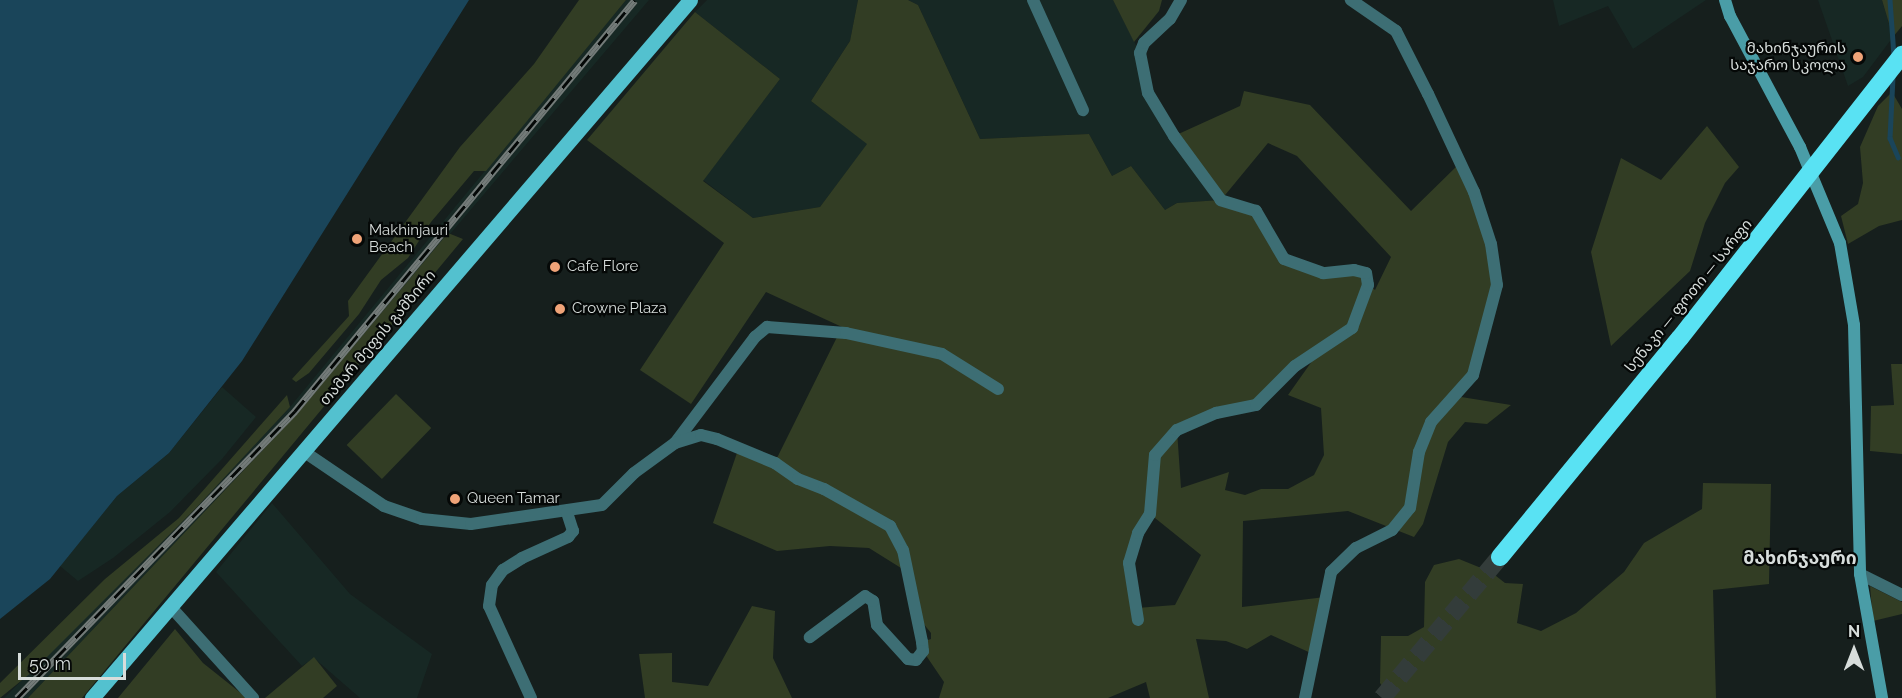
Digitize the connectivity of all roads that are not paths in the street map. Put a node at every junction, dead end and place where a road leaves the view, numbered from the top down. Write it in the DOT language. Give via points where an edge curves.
graph roads {
  1 [pos="690,0"];
  2 [pos="1033,0"];
  3 [pos="1181,0"];
  4 [pos="1351,0"];
  5 [pos="1725,0"];
  6 [pos="1902,55"];
  7 [pos="1083,110"];
  8 [pos="998,389"];
  9 [pos="675,443"];
  10 [pos="306,453"];
  11 [pos="567,512"];
  12 [pos="1500,556"];
  13 [pos="1860,574"];
  14 [pos="1902,595"];
  15 [pos="170,606"];
  16 [pos="1138,620"];
  17 [pos="810,637"];
  18 [pos="92,698"];
  19 [pos="253,698"];
  20 [pos="531,698"];
  21 [pos="1305,698"];
  22 [pos="1882,698"];
  1 -- 10 [label="main road, თამარ მეფის გამზირი"];
  2 -- 7 [label="street"];
  3 -- 16 [label="street" via="1170,19 1144,42 1140,53 1148,93 1174,136 1221,200 1256,211 1284,259 1323,273 1366,273 1368,285 1352,328 1295,366 1256,405 1216,413 1177,430 1155,455 1150,514 1138,533 1129,563"];
  4 -- 21 [label="street" via="1395,32 1428,94 1474,192 1491,244 1497,285 1473,375 1431,422 1419,452 1410,508 1392,530 1356,548 1331,572"];
  5 -- 13 [label="street" via="1800,147 1840,243 1854,325"];
  6 -- 12 [label="highway, სენაკი — ფოთი — სარფი, bridge" via="1680,338"];
  8 -- 9 [label="street" via="942,354 846,333 767,327 755,337"];
  9 -- 11 [label="street" via="634,473 602,505"];
  9 -- 17 [label="street" via="700,435 717,439 775,463 890,526 903,550 923,651 916,660 908,659 877,625 873,601 865,596"];
  10 -- 11 [label="street" via="378,503 422,519 471,524"];
  10 -- 15 [label="main road, თამარ მეფის გამზირი"];
  11 -- 20 [label="street" via="573,531 568,537 503,570 492,585 489,606"];
  13 -- 14 [label="street"];
  13 -- 22 [label="street"];
  15 -- 18 [label="main road, თამარ მეფის გამზირი"];
  15 -- 19 [label="street"];
}
